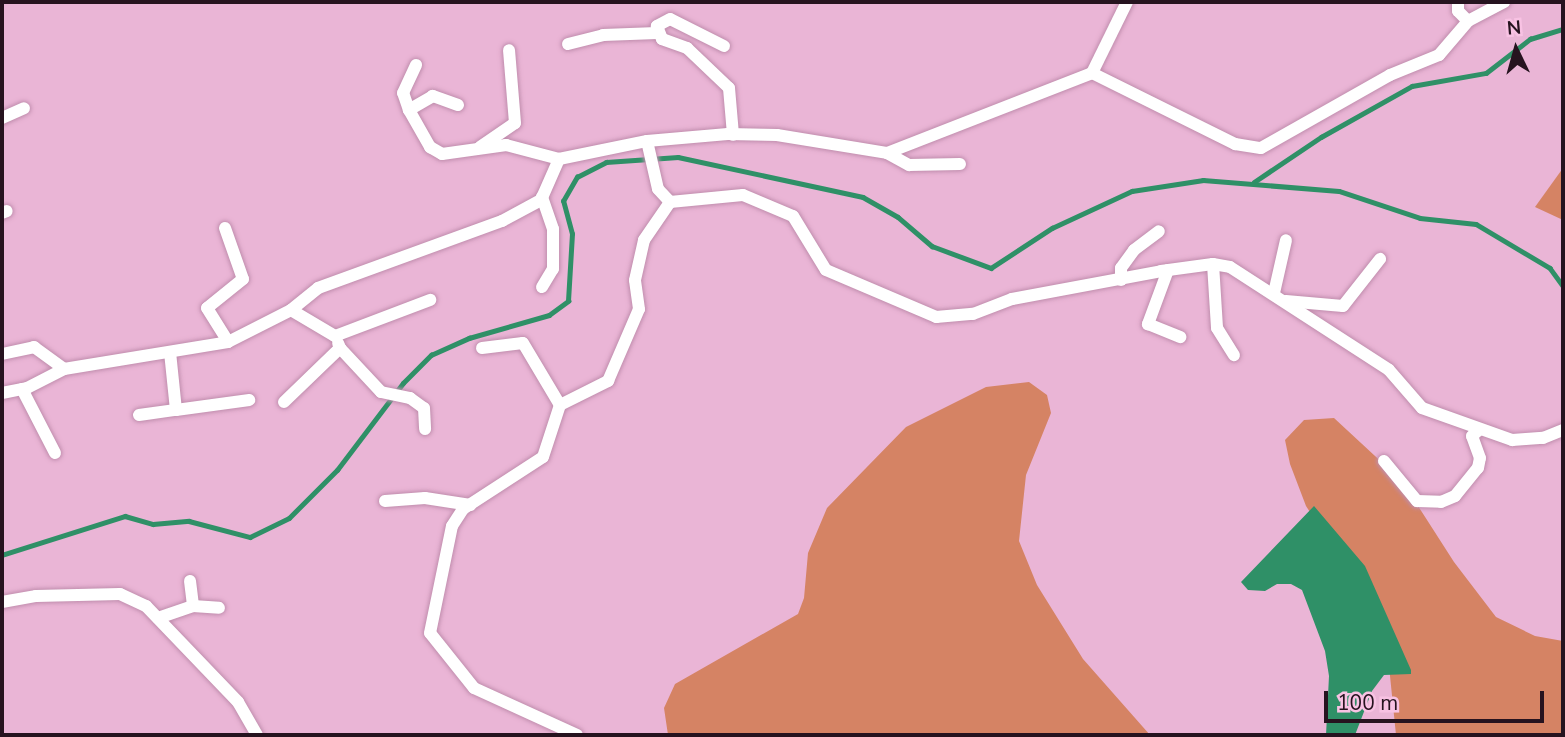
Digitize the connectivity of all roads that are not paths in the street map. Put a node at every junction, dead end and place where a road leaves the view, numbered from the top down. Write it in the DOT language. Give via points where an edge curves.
graph roads {
  1 [pos="1127,2"];
  2 [pos="1458,2"];
  3 [pos="1504,2"];
  4 [pos="1468,21"];
  5 [pos="657,33"];
  6 [pos="568,44"];
  7 [pos="724,46"];
  8 [pos="509,50"];
  9 [pos="416,65"];
  10 [pos="1092,73"];
  11 [pos="458,105"];
  12 [pos="24,108"];
  13 [pos="409,110"];
  14 [pos="2,118"];
  15 [pos="733,135"];
  16 [pos="648,146"];
  17 [pos="478,150"];
  18 [pos="887,153"];
  19 [pos="559,159"];
  20 [pos="960,164"];
  21 [pos="542,197"];
  22 [pos="670,202"];
  23 [pos="225,228"];
  24 [pos="1159,231"];
  25 [pos="1286,240"];
  26 [pos="1380,259"];
  27 [pos="1213,264"];
  28 [pos="1168,270"];
  29 [pos="1121,280"];
  30 [pos="542,287"];
  31 [pos="1273,293"];
  32 [pos="430,300"];
  33 [pos="1285,301"];
  34 [pos="291,310"];
  35 [pos="1181,337"];
  36 [pos="228,342"];
  37 [pos="337,342"];
  38 [pos="482,348"];
  39 [pos="170,352"];
  40 [pos="2,354"];
  41 [pos="1234,355"];
  42 [pos="64,369"];
  43 [pos="22,388"];
  44 [pos="2,393"];
  45 [pos="249,400"];
  46 [pos="284,402"];
  47 [pos="560,405"];
  48 [pos="176,410"];
  49 [pos="139,415"];
  50 [pos="425,429"];
  51 [pos="1479,430"];
  52 [pos="1563,430"];
  53 [pos="55,453"];
  54 [pos="1384,461"];
  55 [pos="385,501"];
  56 [pos="470,505"];
  57 [pos="190,581"];
  58 [pos="2,602"];
  59 [pos="193,606"];
  60 [pos="219,608"];
  61 [pos="158,618"];
  62 [pos="257,735"];
  63 [pos="577,735"];
  1 -- 10 [label="street"];
  2 -- 4 [label="street" via="1458,11"];
  3 -- 4 [label="street"];
  4 -- 10 [label="street" via="1439,55 1390,75 1261,148 1235,144 1135,90"];
  5 -- 6 [label="street" via="603,35"];
  5 -- 7 [label="street" via="661,20 670,19"];
  5 -- 15 [label="street" via="687,48 729,88"];
  8 -- 17 [label="street" via="515,123"];
  9 -- 13 [label="street" via="402,93"];
  10 -- 18 [label="street"];
  11 -- 13 [label="street" via="433,96"];
  12 -- 14 [label="street"];
  13 -- 17 [label="street" via="430,147 442,154"];
  15 -- 16 [label="street"];
  15 -- 18 [label="street" via="777,135"];
  16 -- 19 [label="street"];
  16 -- 22 [label="street" via="658,189"];
  17 -- 19 [label="street" via="506,145"];
  18 -- 20 [label="street" via="909,165"];
  19 -- 21 [label="street"];
  21 -- 30 [label="street" via="553,229 553,269"];
  21 -- 34 [label="street" via="502,221 318,288"];
  22 -- 29 [label="street" via="743,195 793,216 826,270 936,317 973,314 1012,299"];
  22 -- 47 [label="street" via="644,240 635,279 639,309 608,381"];
  23 -- 36 [label="street" via="243,279 207,308"];
  24 -- 29 [label="street" via="1134,250 1121,268"];
  25 -- 31 [label="street"];
  26 -- 33 [label="street" via="1343,306"];
  27 -- 28 [label="street"];
  27 -- 31 [label="street" via="1230,267"];
  27 -- 41 [label="street" via="1217,328"];
  28 -- 29 [label="street"];
  28 -- 35 [label="street" via="1148,324"];
  31 -- 33 [label="street"];
  32 -- 37 [label="street"];
  33 -- 51 [label="street" via="1389,370 1422,408"];
  34 -- 36 [label="street"];
  34 -- 37 [label="street"];
  36 -- 39 [label="street"];
  37 -- 46 [label="street"];
  37 -- 50 [label="street" via="385,393 424,408"];
  38 -- 47 [label="street" via="523,344"];
  39 -- 42 [label="street"];
  39 -- 48 [label="street"];
  40 -- 42 [label="street" via="42,349"];
  42 -- 43 [label="street"];
  43 -- 44 [label="street"];
  43 -- 53 [label="street"];
  45 -- 48 [label="street"];
  47 -- 56 [label="street" via="542,457"];
  48 -- 49 [label="street"];
  51 -- 52 [label="street" via="1512,440 1543,438"];
  51 -- 54 [label="street" via="1472,436 1480,458 1478,468 1455,496 1441,502 1417,501"];
  55 -- 56 [label="street" via="425,498"];
  56 -- 63 [label="street" via="452,526 430,633 474,688"];
  57 -- 59 [label="street"];
  58 -- 61 [label="street" via="120,594"];
  59 -- 60 [label="street"];
  59 -- 61 [label="street"];
  61 -- 62 [label="street" via="238,702"];
}
